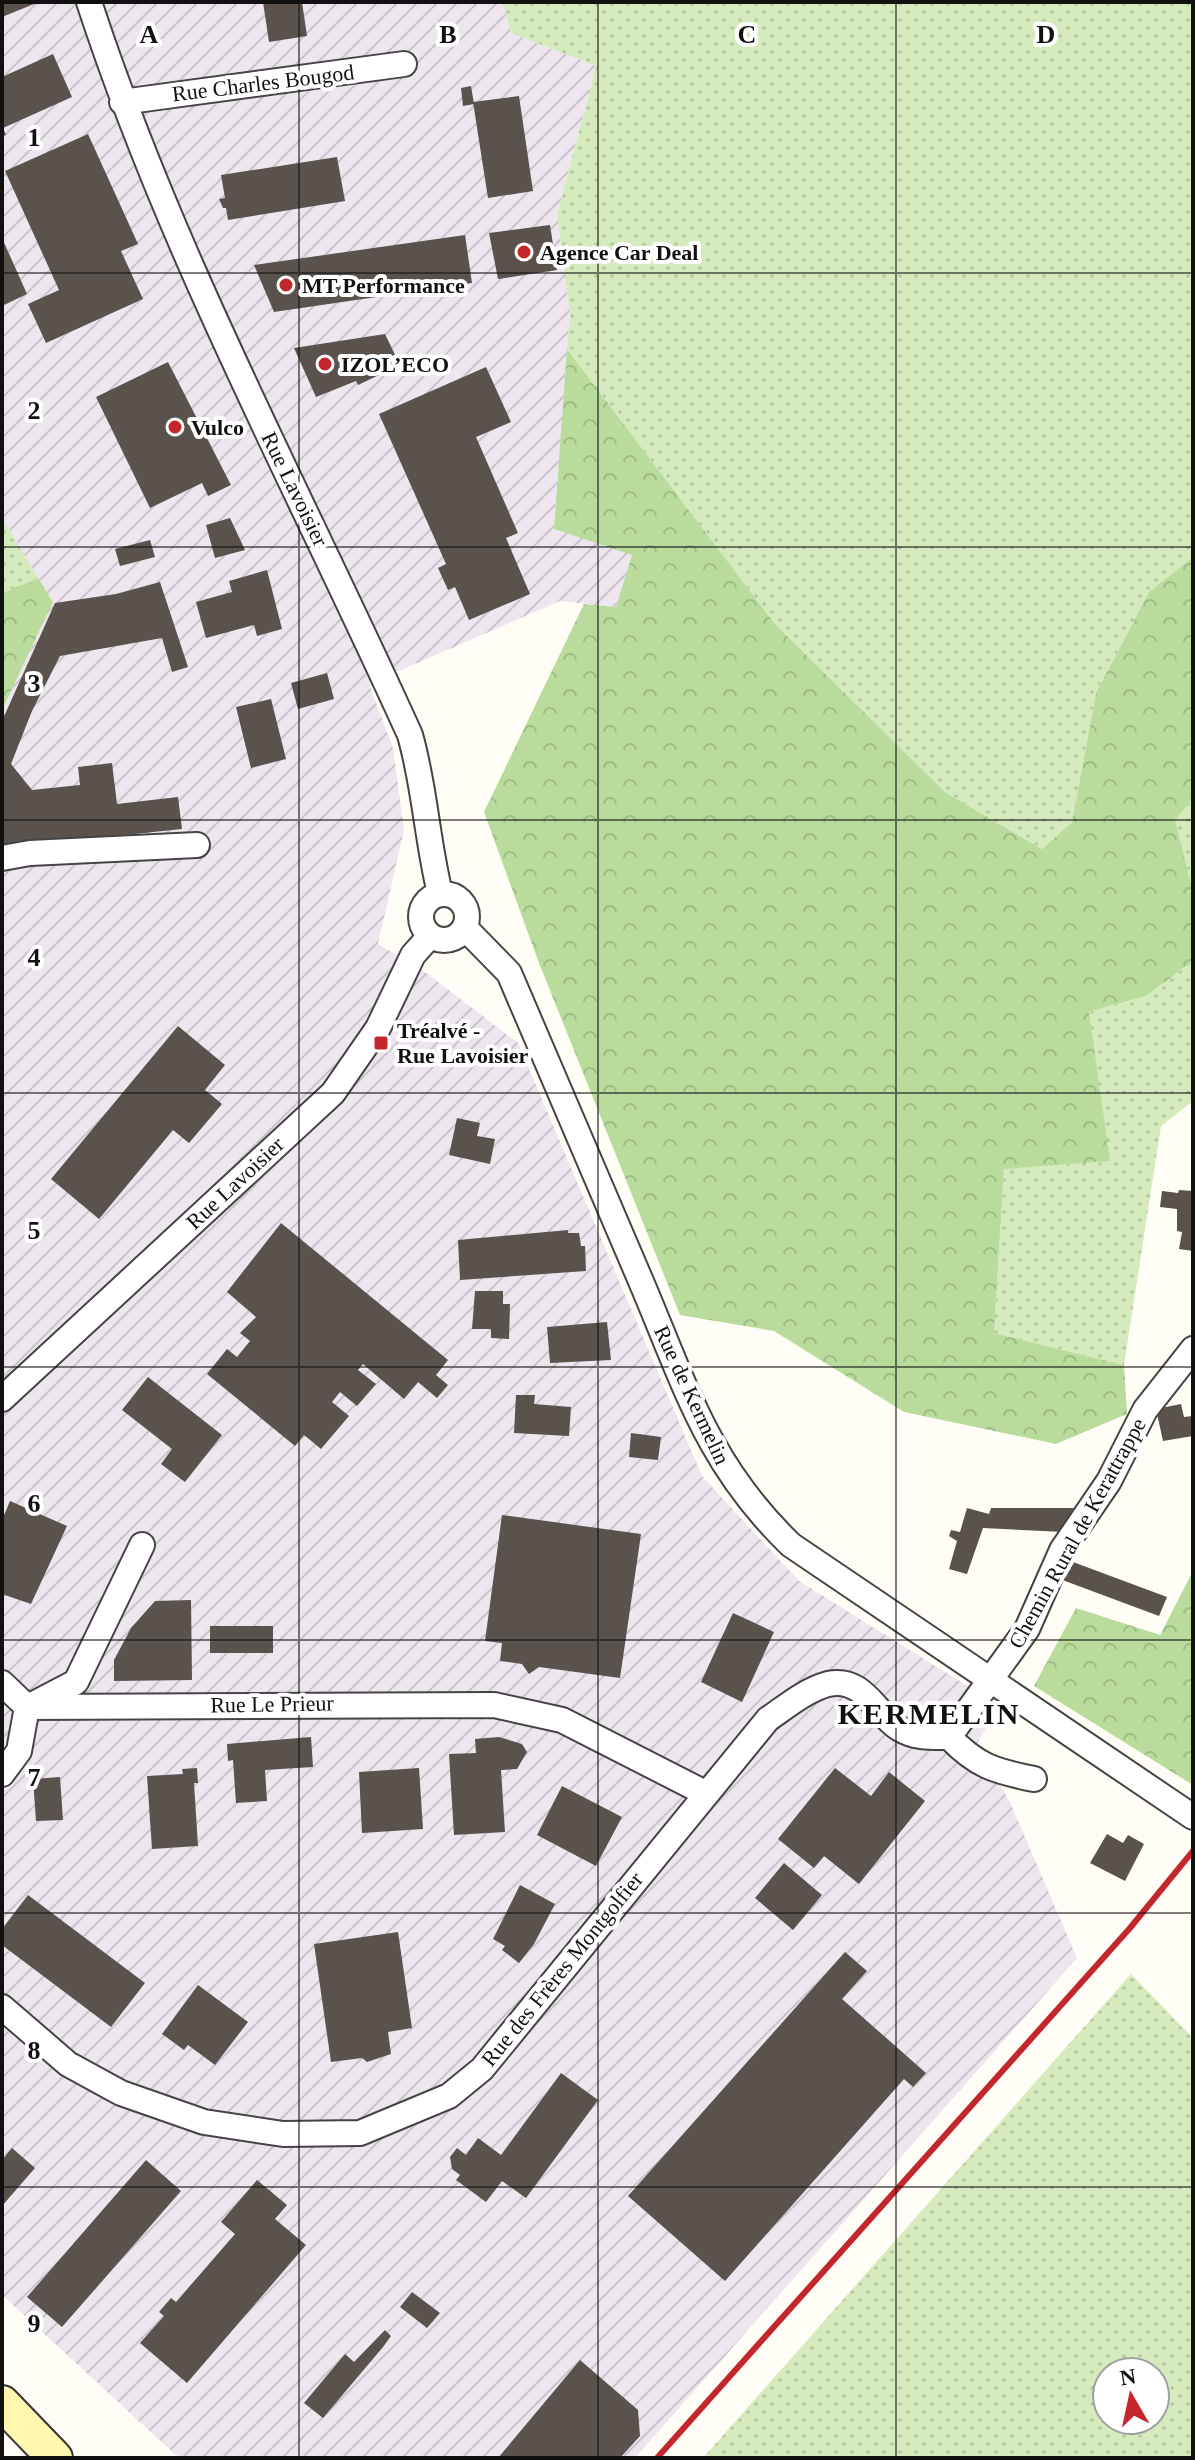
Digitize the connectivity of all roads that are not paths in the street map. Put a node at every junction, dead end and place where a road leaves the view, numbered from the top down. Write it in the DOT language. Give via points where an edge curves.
graph roads {
  1 [pos="89,2"];
  2 [pos="404,64"];
  3 [pos="122,102"];
  4 [pos="197,845"];
  5 [pos="2,858"];
  6 [pos="440,893"];
  7 [pos="465,928"];
  8 [pos="430,936"];
  9 [pos="1193,1349"];
  10 [pos="2,1399"];
  11 [pos="142,1545"];
  12 [pos="992,1681"];
  13 [pos="2,1683"];
  14 [pos="27,1707"];
  15 [pos="949,1737"];
  16 [pos="2,1774"];
  17 [pos="1034,1779"];
  18 [pos="705,1793"];
  19 [pos="1193,1817"];
  20 [pos="2,2007"];
  21 [pos="2,2403"];
  22 [pos="55,2458"];
  1 -- 3 [label="street, Rue Lavoisier"];
  2 -- 3 [label="street, Rue Charles Bougod"];
  3 -- 6 [label="street, Rue Lavoisier" via="231,355 410,735"];
  4 -- 5 [label="street"];
  6 -- 7 [label="street" via="462,901 468,917"];
  6 -- 8 [label="street" via="427,900 421,912"];
  7 -- 8 [label="street" via="446,940"];
  7 -- 12 [label="street, Rue de Kermelin" via="509,973 682,1384 740,1491 791,1545"];
  8 -- 10 [label="street, Rue Lavoisier" via="413,955 378,1028 333,1093"];
  9 -- 12 [label="street, Chemin Rural de Kerattrappe" via="1145,1410 1109,1481 1062,1550 1027,1629"];
  11 -- 14 [label="street" via="76,1682"];
  12 -- 15 [label="street, Chemin Rural de Kerattrappe"];
  12 -- 19 [label="street, Rue de Kermelin"];
  13 -- 14 [label="street"];
  14 -- 16 [label="street" via="19,1751"];
  14 -- 18 [label="street, Rue Le Prieur" via="494,1705 562,1720"];
  15 -- 17 [label="street" via="972,1761"];
  15 -- 18 [label="street, Rue des Frères Montgolfier" via="919,1737 897,1728 865,1694 832,1683 768,1719"];
  18 -- 20 [label="street, Rue des Frères Montgolfier" via="482,2069 449,2096 360,2133 283,2134 204,2122 121,2093 68,2064"];
  21 -- 22 [label="main road"];
}
